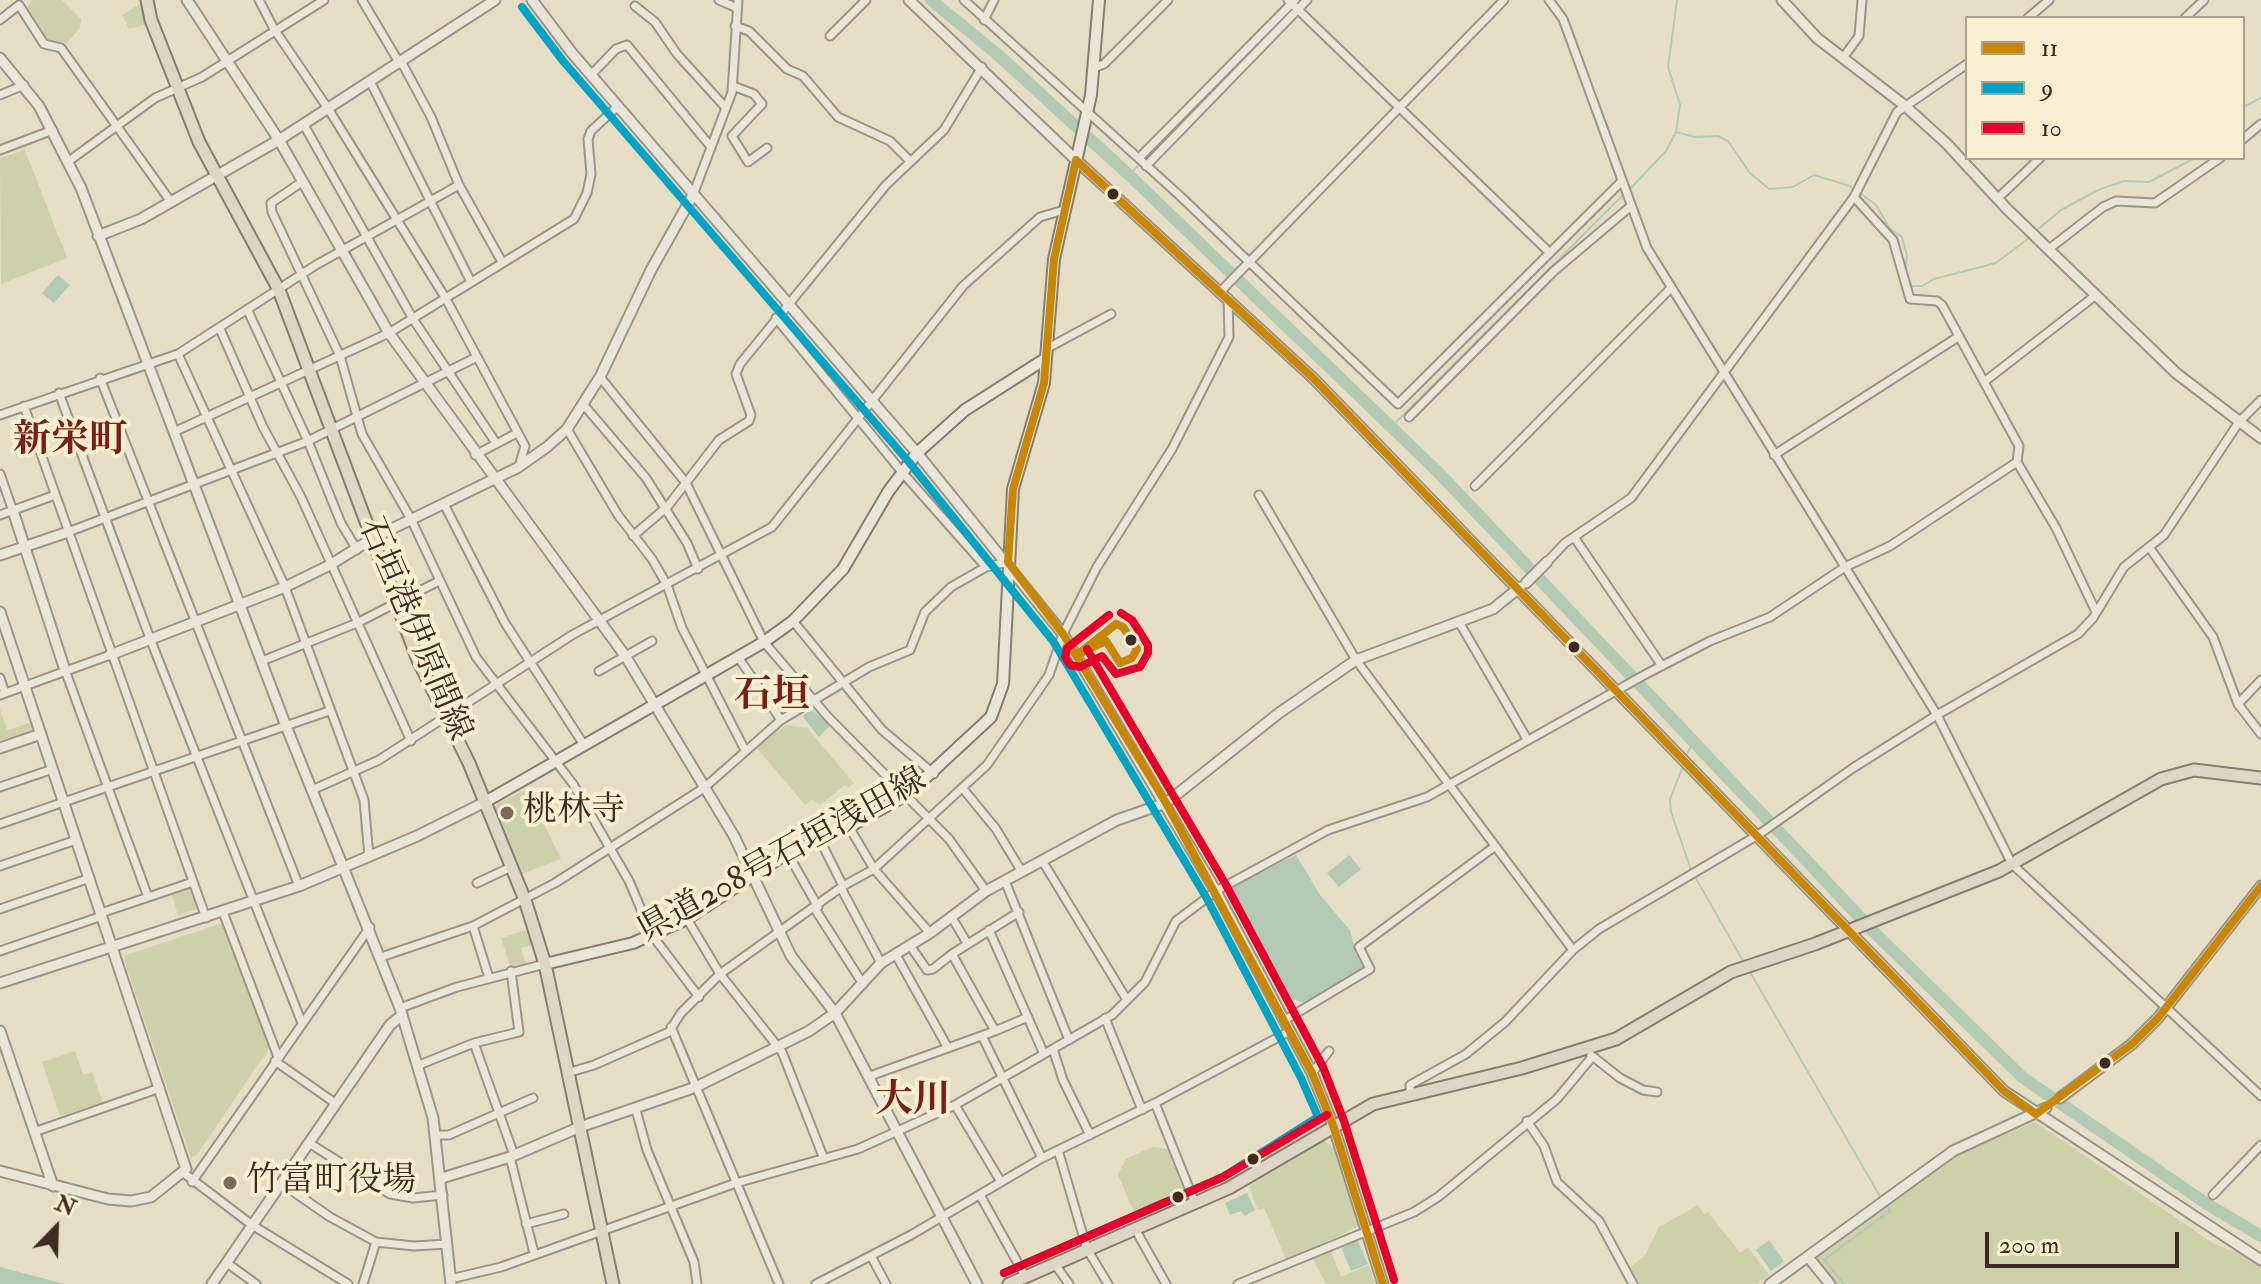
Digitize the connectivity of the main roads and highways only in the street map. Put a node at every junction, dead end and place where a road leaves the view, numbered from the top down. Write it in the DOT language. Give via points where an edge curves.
graph roads {
  1 [pos="147,0"];
  2 [pos="1099,0"];
  3 [pos="1045,354"];
  4 [pos="2261,778"];
  5 [pos="485,802"];
  6 [pos="545,964"];
  7 [pos="613,1284"];
  8 [pos="1009,1284"];
  1 -- 5 [label="main road, 石垣港伊原間線" via="216,176 279,290 395,603"];
  2 -- 3 [label="main road, 県道208号石垣浅田線" via="1085,120 1054,259"];
  3 -- 5 [label="main road" via="965,410 917,453 843,569 793,621"];
  3 -- 6 [label="main road, 県道208号石垣浅田線" via="1039,403 1013,489 1005,669 996,707 976,735 908,794 788,854 687,919 633,943"];
  4 -- 8 [label="main road" via="2194,770 2174,774 2012,864 1855,929 1731,972 1590,1053 1373,1104 1252,1175"];
  5 -- 6 [label="main road, 石垣港伊原間線"];
  6 -- 7 [label="main road, 石垣港伊原間線"];
}
